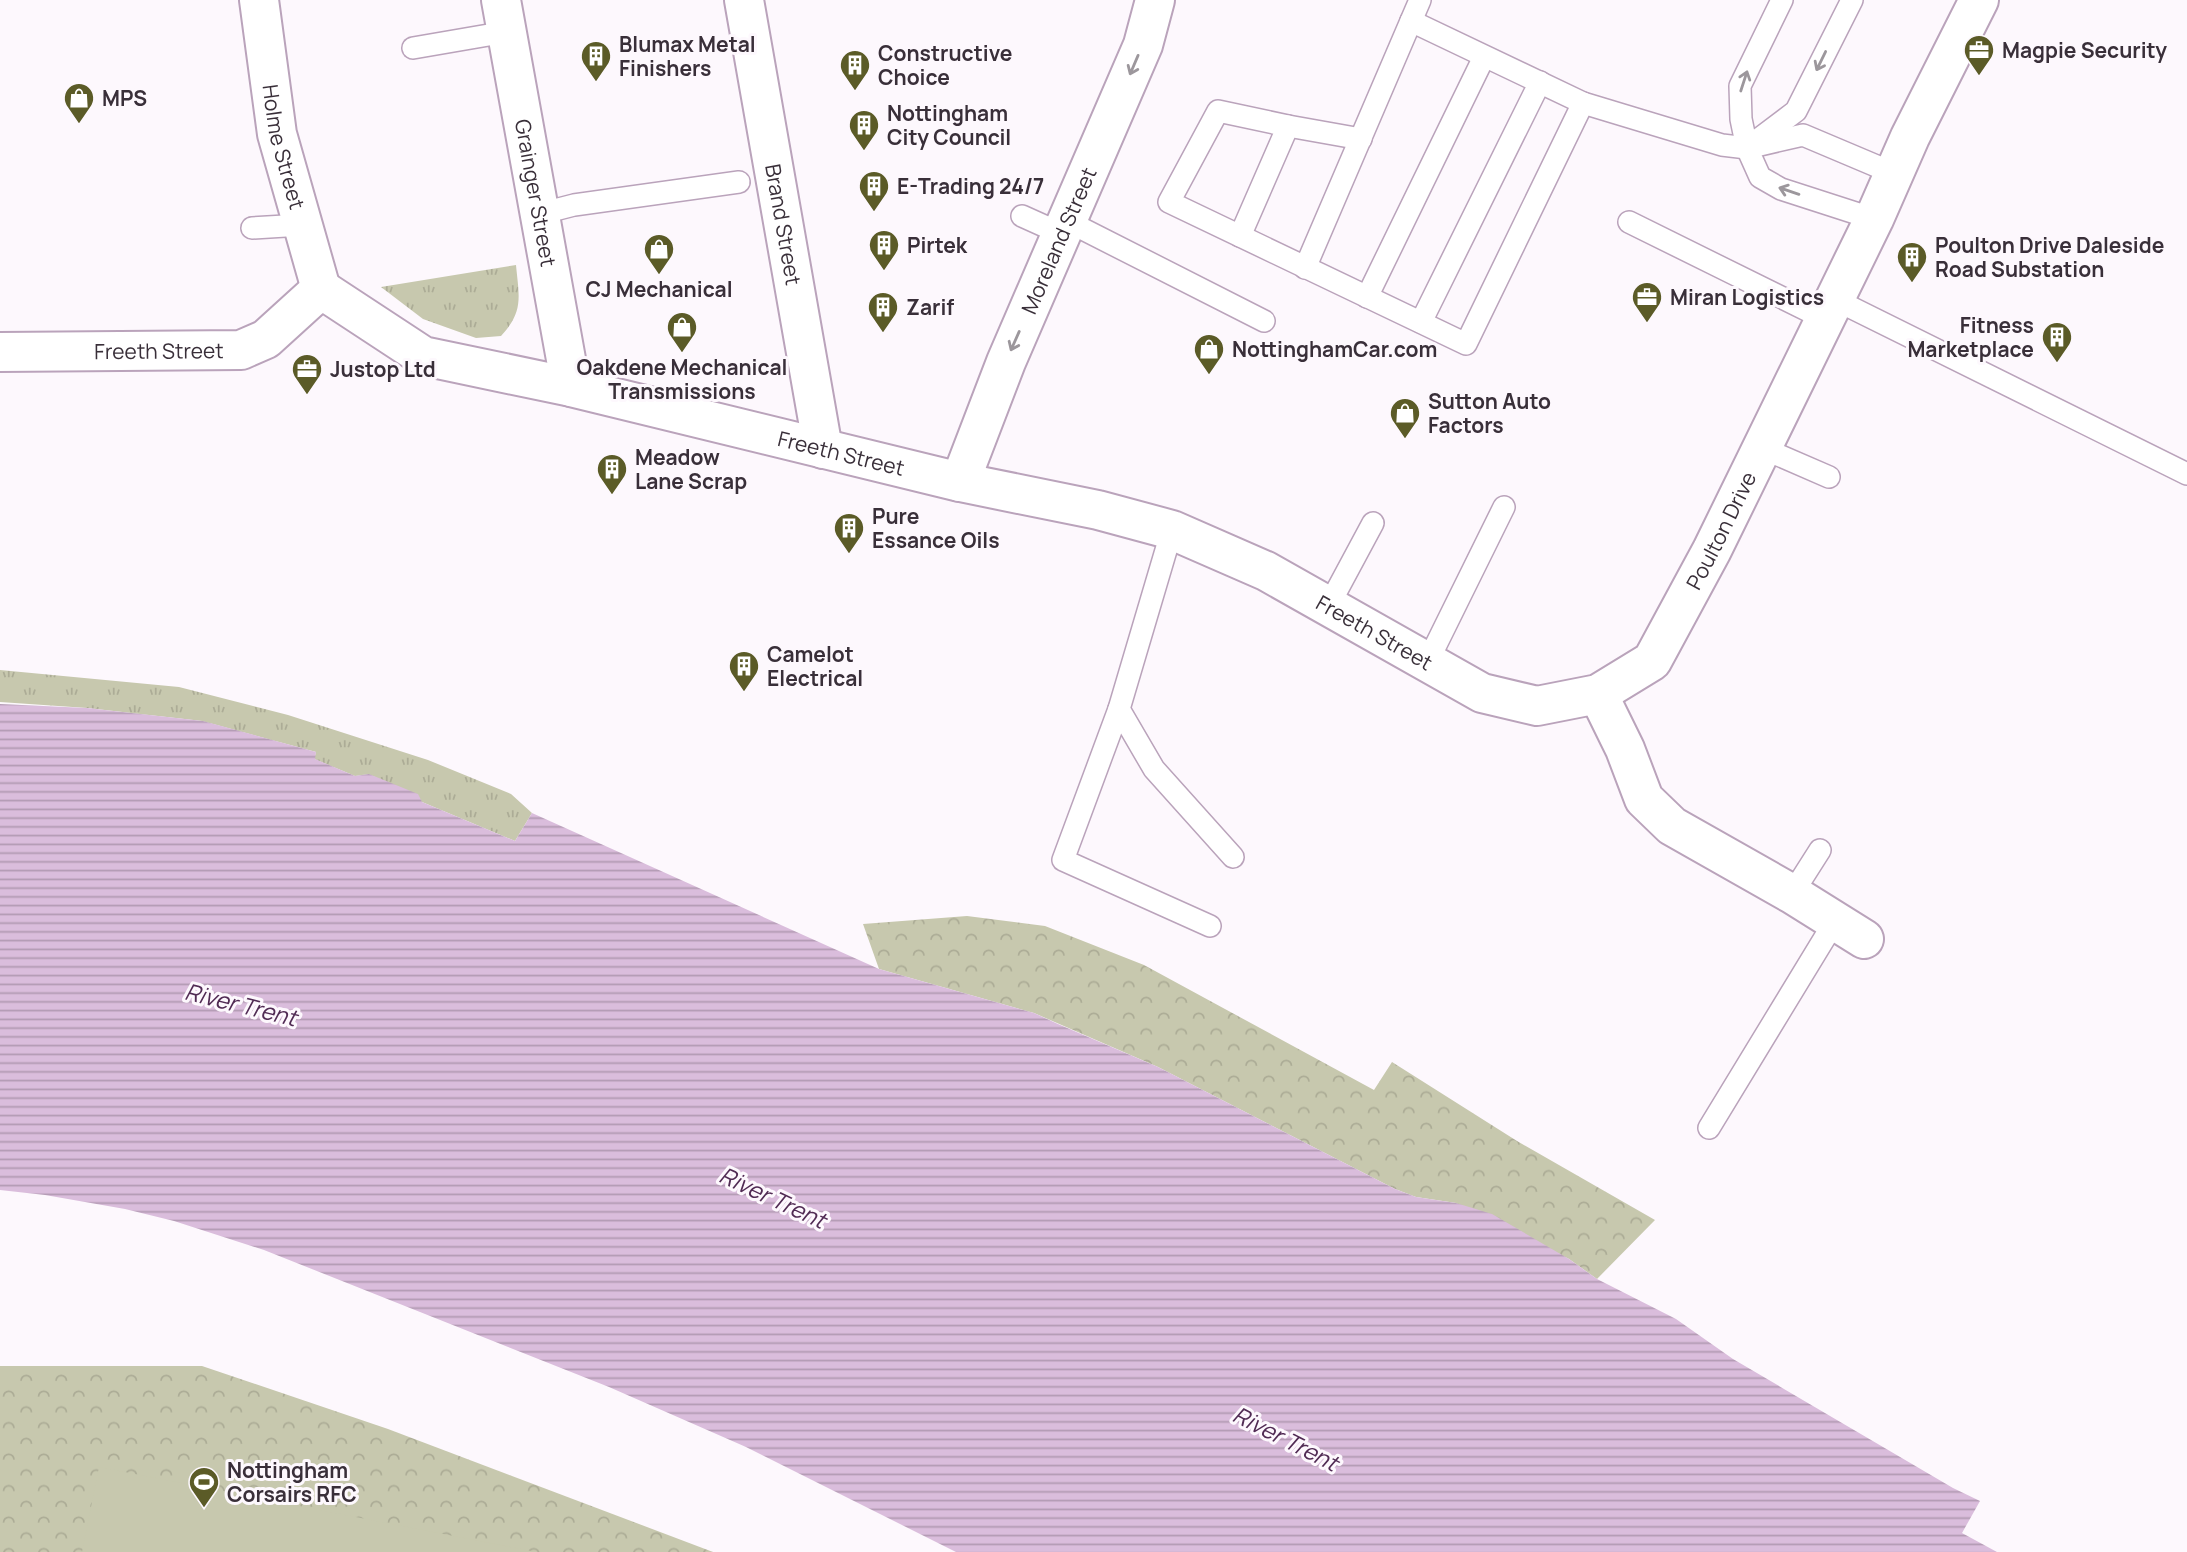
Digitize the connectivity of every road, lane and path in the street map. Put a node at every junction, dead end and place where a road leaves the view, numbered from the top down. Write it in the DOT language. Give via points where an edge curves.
graph roads {
  1 [pos="259,0"];
  2 [pos="744,0"];
  3 [pos="1155,0"];
  4 [pos="1420,0"];
  5 [pos="1782,0"];
  6 [pos="1852,0"];
  7 [pos="1979,0"];
  8 [pos="504,16"];
  9 [pos="1411,21"];
  10 [pos="413,48"];
  11 [pos="1484,57"];
  12 [pos="1540,82"];
  13 [pos="1583,103"];
  14 [pos="1288,126"];
  15 [pos="1361,139"];
  16 [pos="1747,148"];
  17 [pos="1894,173"];
  18 [pos="739,182"];
  19 [pos="539,214"];
  20 [pos="1864,215"];
  21 [pos="1022,216"];
  22 [pos="1629,222"];
  23 [pos="302,225"];
  24 [pos="1065,227"];
  25 [pos="252,228"];
  26 [pos="1240,236"];
  27 [pos="1306,268"];
  28 [pos="321,289"];
  29 [pos="1367,297"];
  30 [pos="1829,309"];
  31 [pos="1264,321"];
  32 [pos="1421,322"];
  33 [pos="0,352"];
  34 [pos="571,387"];
  35 [pos="1762,448"];
  36 [pos="823,449"];
  37 [pos="2187,474"];
  38 [pos="1829,477"];
  39 [pos="960,482"];
  40 [pos="1504,507"];
  41 [pos="1373,523"];
  42 [pos="1172,530"];
  43 [pos="1329,605"];
  44 [pos="1428,661"];
  45 [pos="1598,694"];
  46 [pos="1119,709"];
  47 [pos="1820,850"];
  48 [pos="1233,858"];
  49 [pos="1792,894"];
  50 [pos="1210,926"];
  51 [pos="1858,936"];
  52 [pos="1709,1128"];
  1 -- 23 [label="street, Holme Street" via="276,134"];
  2 -- 36 [label="street, Brand Street"];
  3 -- 24 [label="street, Moreland Street, one-way" via="1143,45"];
  4 -- 9 [label="lane"];
  16 -- 5 [label="lane, one-way" via="1740,86"];
  6 -- 16 [label="lane, one-way" via="1796,111"];
  7 -- 17 [label="street, Poulton Drive"];
  8 -- 10 [label="lane"];
  8 -- 19 [label="street, Grainger Street"];
  9 -- 11 [label="lane"];
  9 -- 15 [label="lane"];
  11 -- 12 [label="lane"];
  11 -- 29 [label="lane"];
  12 -- 13 [label="lane"];
  12 -- 32 [label="lane"];
  13 -- 16 [label="lane" via="1722,145"];
  13 -- 32 [label="lane" via="1466,344"];
  14 -- 15 [label="lane"];
  14 -- 26 [label="lane"];
  14 -- 26 [label="lane" via="1218,111 1169,202"];
  15 -- 27 [label="lane"];
  16 -- 17 [label="lane" via="1803,135"];
  20 -- 16 [label="lane, one-way" via="1760,177"];
  17 -- 20 [label="street, Poulton Drive"];
  18 -- 19 [label="lane"];
  19 -- 34 [label="street, Grainger Street"];
  20 -- 30 [label="street, Poulton Drive"];
  21 -- 24 [label="lane"];
  22 -- 30 [label="lane"];
  23 -- 25 [label="lane"];
  23 -- 28 [label="street, Holme Street"];
  24 -- 31 [label="lane"];
  24 -- 39 [label="street, Moreland Street, one-way"];
  26 -- 27 [label="lane"];
  27 -- 29 [label="lane"];
  28 -- 33 [label="street, Freeth Street" via="266,339 241,350"];
  28 -- 34 [label="street, Freeth Street" via="423,356"];
  29 -- 32 [label="lane"];
  30 -- 35 [label="street, Poulton Drive"];
  30 -- 37 [label="lane"];
  34 -- 36 [label="street, Freeth Street"];
  35 -- 38 [label="lane"];
  35 -- 45 [label="street, Poulton Drive" via="1652,661"];
  36 -- 39 [label="street, Freeth Street"];
  39 -- 42 [label="street, Freeth Street"];
  40 -- 44 [label="lane"];
  41 -- 43 [label="lane"];
  42 -- 43 [label="street, Freeth Street" via="1266,571"];
  42 -- 46 [label="lane"];
  43 -- 44 [label="street, Freeth Street"];
  44 -- 45 [label="street, Freeth Street" via="1482,693 1537,706"];
  45 -- 49 [label="street" via="1644,799 1672,826"];
  46 -- 48 [label="lane" via="1154,769"];
  46 -- 50 [label="lane" via="1063,860"];
  47 -- 49 [label="lane"];
  49 -- 51 [label="street"];
  51 -- 52 [label="lane"];
}
